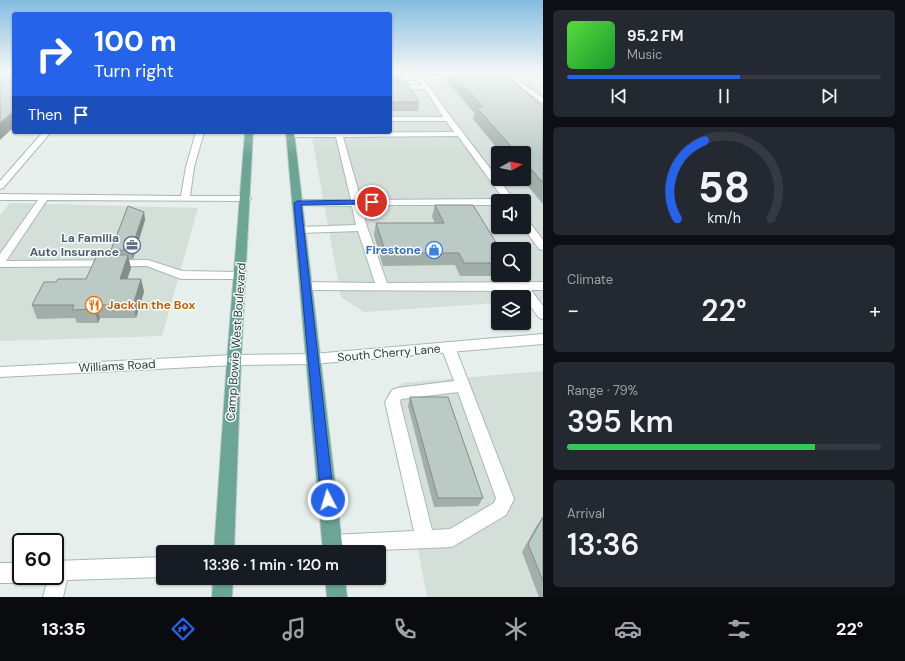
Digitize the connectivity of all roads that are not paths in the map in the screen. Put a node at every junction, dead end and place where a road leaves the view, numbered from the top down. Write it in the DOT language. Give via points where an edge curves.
graph roads {
  1 [pos="437,101"];
  2 [pos="392,119"];
  3 [pos="449,119"];
  4 [pos="46,134"];
  5 [pos="199,134"];
  6 [pos="250,134"];
  7 [pos="291,134"];
  8 [pos="338,134"];
  9 [pos="461,134"];
  10 [pos="0,186"];
  11 [pos="505,194"];
  12 [pos="0,197"];
  13 [pos="45,197"];
  14 [pos="185,199"];
  15 [pos="246,200"];
  16 [pos="356,202"];
  17 [pos="491,202"];
  18 [pos="297,203"];
  19 [pos="363,228"];
  20 [pos="300,230"];
  21 [pos="531,231"];
  22 [pos="543,247"];
  23 [pos="0,263"];
  24 [pos="239,276"];
  25 [pos="306,286"];
  26 [pos="382,286"];
  27 [pos="543,286"];
  28 [pos="522,287"];
  29 [pos="543,315"];
  30 [pos="543,339"];
  31 [pos="448,347"];
  32 [pos="313,359"];
  33 [pos="234,360"];
  34 [pos="0,372"];
  35 [pos="463,386"];
  36 [pos="425,539"];
  37 [pos="224,545"];
  38 [pos="332,545"];
  39 [pos="363,545"];
  40 [pos="156,567"];
  41 [pos="64,571"];
  42 [pos="12,573"];
  43 [pos="0,574"];
  44 [pos="55,585"];
  45 [pos="223,585"];
  46 [pos="336,585"];
  47 [pos="52,597"];
  48 [pos="222,597"];
  49 [pos="337,597"];
  1 -- 3 [label="street"];
  2 -- 3 [label="street"];
  3 -- 9 [label="street"];
  4 -- 10 [label="street"];
  5 -- 14 [label="street" via="190,167"];
  6 -- 15 [label="main road, Camp Bowie West Boulevard"];
  7 -- 8 [label="street"];
  7 -- 18 [label="main road"];
  8 -- 9 [label="street"];
  8 -- 16 [label="street"];
  9 -- 11 [label="street"];
  12 -- 13 [label="street"];
  13 -- 14 [label="street"];
  13 -- 23 [label="street"];
  14 -- 15 [label="street"];
  15 -- 24 [label="main road, Camp Bowie West Boulevard"];
  16 -- 17 [label="street"];
  16 -- 18 [label="street"];
  16 -- 19 [label="street"];
  18 -- 20 [label="main road"];
  19 -- 20 [label="street"];
  19 -- 26 [label="street"];
  20 -- 25 [label="main road"];
  21 -- 22 [label="street"];
  23 -- 24 [label="street" via="148,263 181,275"];
  24 -- 33 [label="main road, Camp Bowie West Boulevard"];
  25 -- 26 [label="street"];
  25 -- 32 [label="main road"];
  26 -- 28 [label="street"];
  27 -- 28 [label="street"];
  28 -- 29 [label="street"];
  30 -- 31 [label="street, South Cherry Lane"];
  31 -- 32 [label="street, South Cherry Lane"];
  31 -- 35 [label="street"];
  32 -- 33 [label="street, South Cherry Lane"];
  32 -- 38 [label="main road"];
  33 -- 34 [label="street, Williams Road"];
  33 -- 37 [label="main road, Camp Bowie West Boulevard"];
  35 -- 36 [label="street" via="505,499 500,509 452,538"];
  35 -- 36 [label="street" via="397,394 392,402"];
  36 -- 39 [label="street"];
  40 -- 41 [label="street"];
  42 -- 43 [label="street"];
  44 -- 47 [label="street"];
  45 -- 48 [label="main road"];
  46 -- 49 [label="main road"];
}
